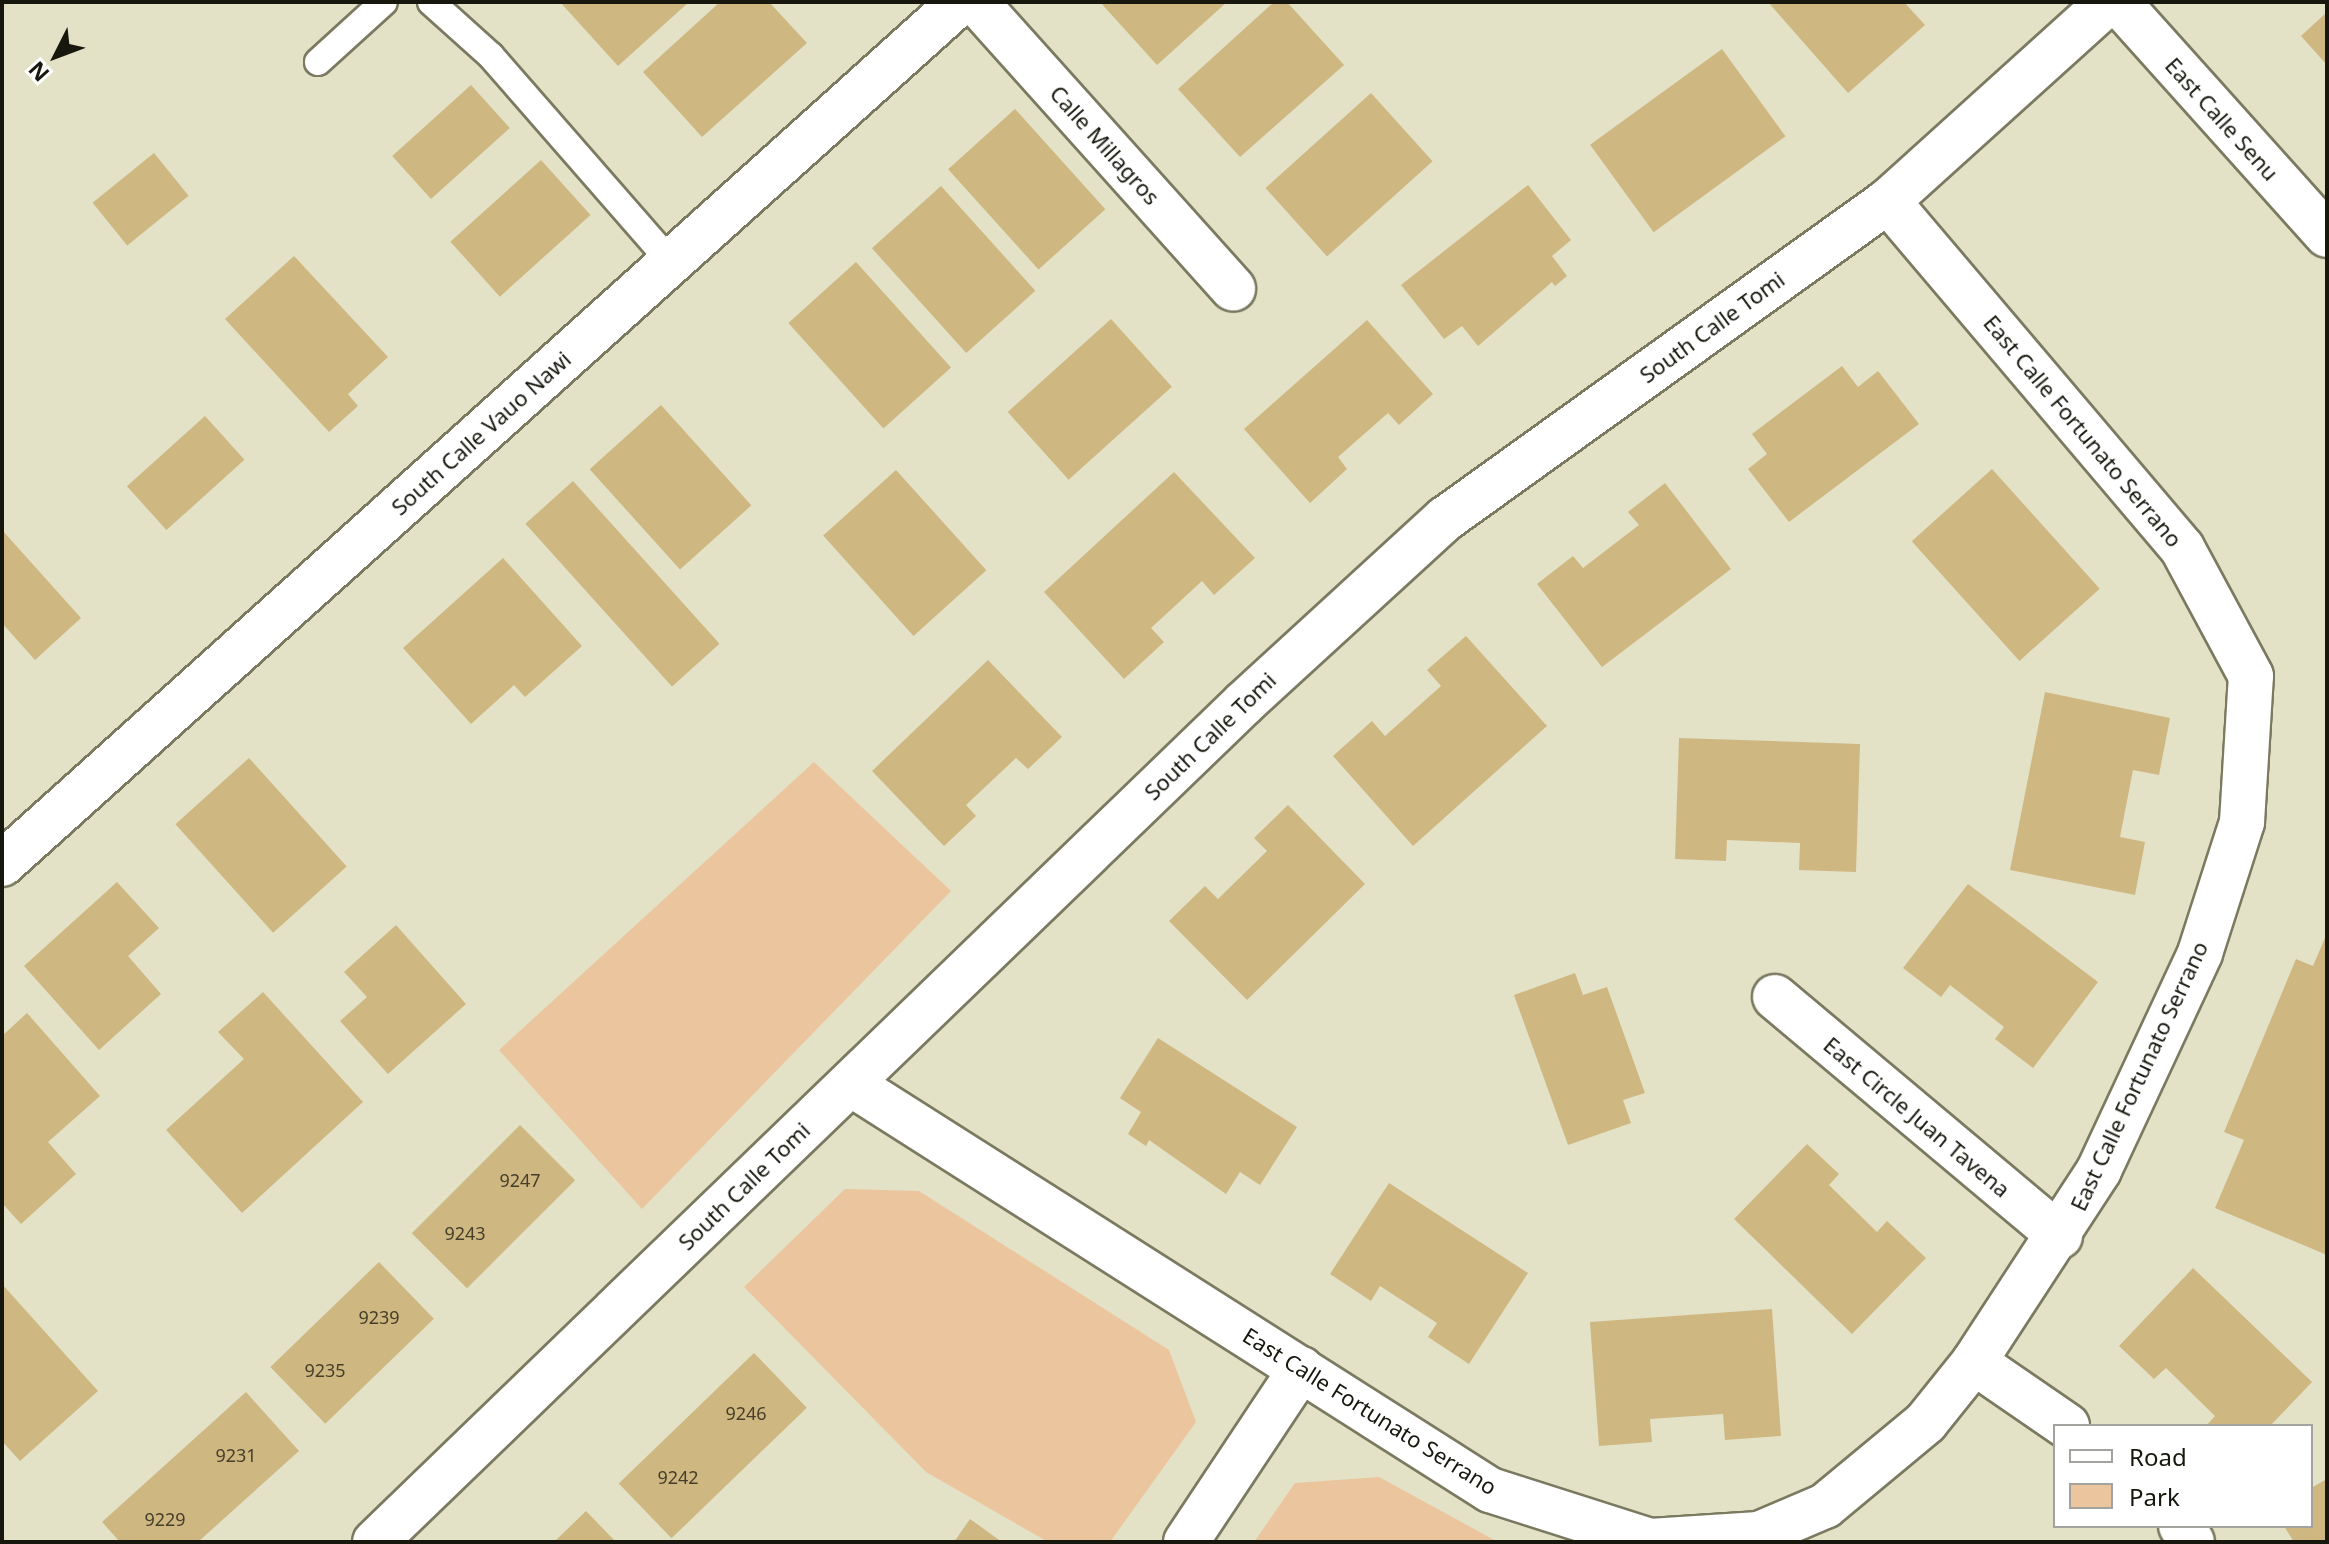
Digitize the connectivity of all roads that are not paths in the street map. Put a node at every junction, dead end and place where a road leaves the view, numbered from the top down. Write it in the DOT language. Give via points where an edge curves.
graph roads {
  1 [pos="384,2"];
  2 [pos="431,2"];
  3 [pos="976,2"];
  4 [pos="2108,2"];
  5 [pos="2118,2"];
  6 [pos="939,9"];
  7 [pos="318,62"];
  8 [pos="1888,201"];
  9 [pos="2327,235"];
  10 [pos="671,262"];
  11 [pos="1233,288"];
  12 [pos="2,864"];
  13 [pos="1775,997"];
  14 [pos="851,1084"];
  15 [pos="2060,1236"];
  16 [pos="1974,1362"];
  17 [pos="1301,1369"];
  18 [pos="2064,1424"];
  19 [pos="375,1542"];
  20 [pos="1186,1542"];
  21 [pos="1650,1542"];
  1 -- 7 [label="lane"];
  2 -- 10 [label="lane" via="491,56"];
  3 -- 11 [label="street, Calle Millagros"];
  4 -- 8 [label="street, South Calle Tomi"];
  5 -- 9 [label="street, East Calle Senu"];
  6 -- 10 [label="street, South Calle Vauo Nawi"];
  8 -- 14 [label="street, South Calle Tomi" via="1445,519 1244,703"];
  8 -- 15 [label="street, East Calle Fortunato Serrano" via="2182,548 2251,676 2242,822 2232,863 2200,953 2099,1170"];
  10 -- 12 [label="street, South Calle Vauo Nawi"];
  13 -- 15 [label="street, East Circle Juan Tavena"];
  14 -- 17 [label="street, East Calle Fortunato Serrano"];
  14 -- 19 [label="street, South Calle Tomi"];
  15 -- 16 [label="street, East Calle Fortunato Serrano"];
  16 -- 18 [label="street"];
  16 -- 21 [label="street, East Calle Fortunato Serrano" via="1926,1422 1825,1506 1759,1534"];
  17 -- 20 [label="street"];
  17 -- 21 [label="street, East Calle Fortunato Serrano" via="1490,1490"];
}
